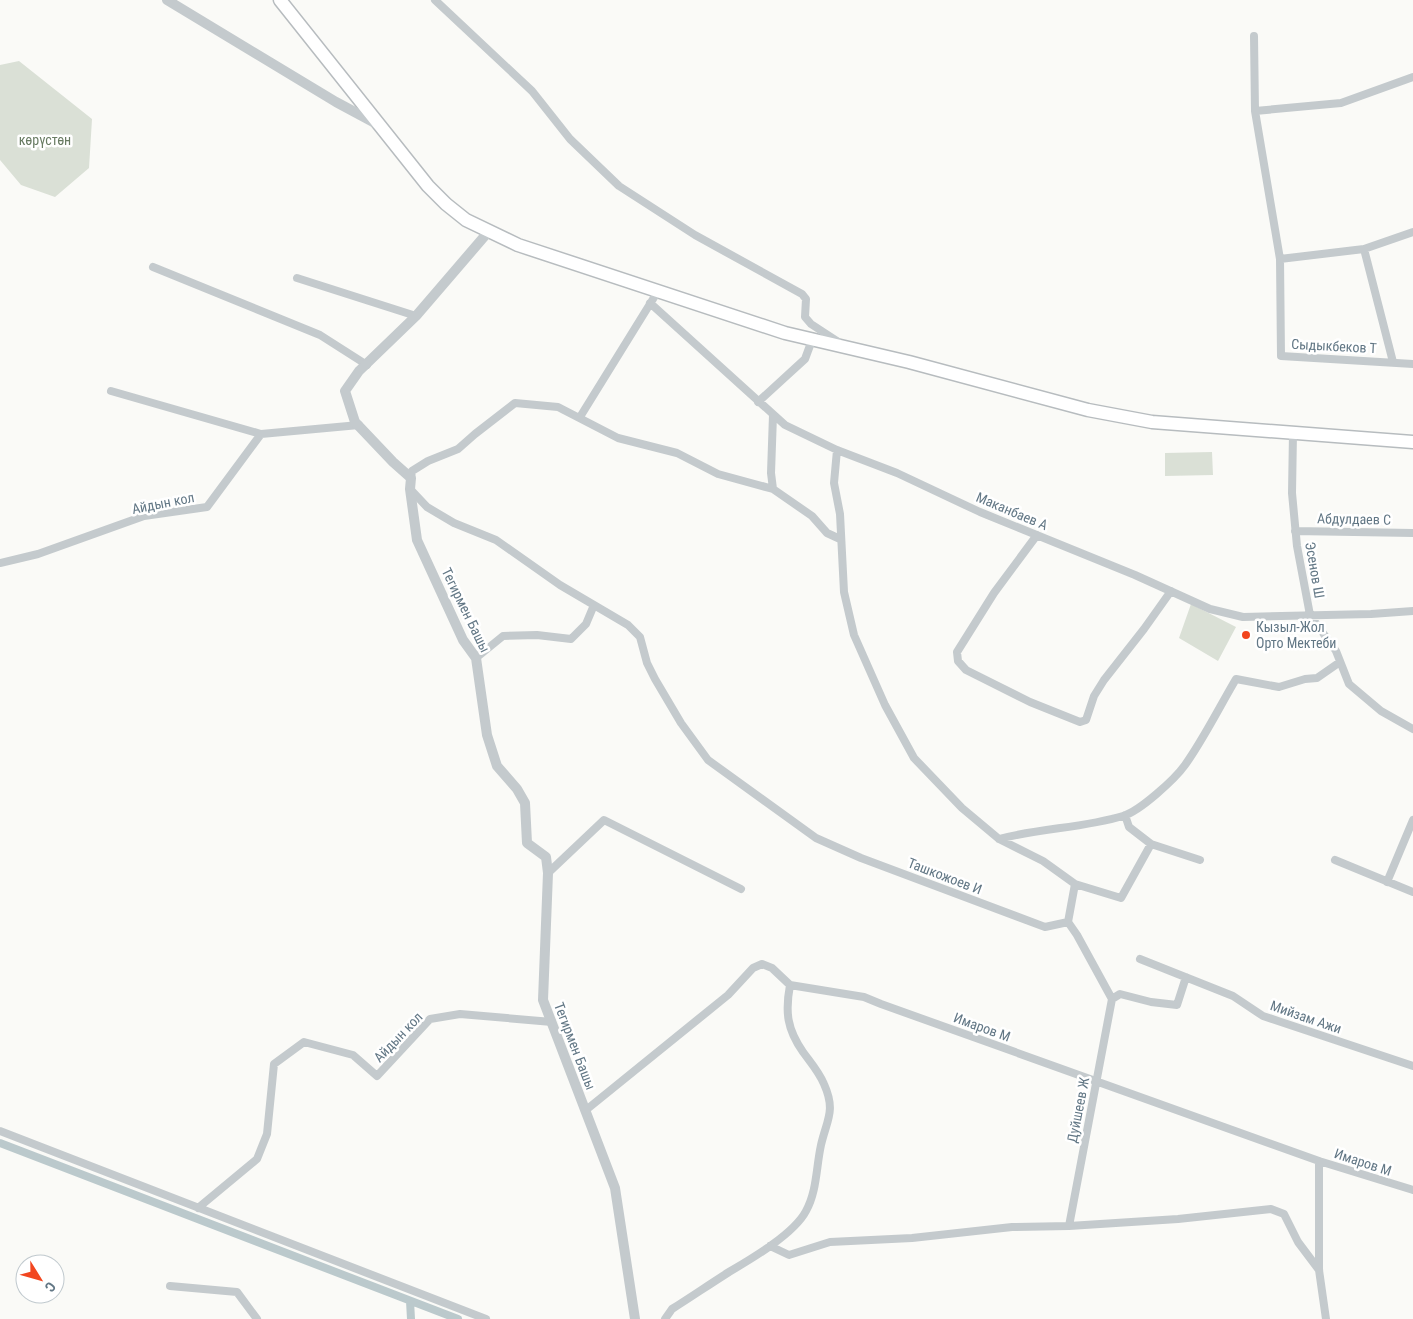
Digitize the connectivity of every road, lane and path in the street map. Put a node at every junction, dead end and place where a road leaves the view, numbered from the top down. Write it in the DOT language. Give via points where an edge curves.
graph roads {
  1 [pos="167,0"];
  2 [pos="280,0"];
  3 [pos="435,0"];
  4 [pos="1254,36"];
  5 [pos="1413,77"];
  6 [pos="1255,111"];
  7 [pos="380,126"];
  8 [pos="489,232"];
  9 [pos="1413,232"];
  10 [pos="1364,249"];
  11 [pos="1280,259"];
  12 [pos="153,267"];
  13 [pos="297,278"];
  14 [pos="658,291"];
  15 [pos="650,303"];
  16 [pos="416,316"];
  17 [pos="812,340"];
  18 [pos="849,348"];
  19 [pos="1393,362"];
  20 [pos="367,364"];
  21 [pos="1413,364"];
  22 [pos="111,391"];
  23 [pos="758,402"];
  24 [pos="773,415"];
  25 [pos="580,417"];
  26 [pos="359,426"];
  27 [pos="1293,433"];
  28 [pos="261,434"];
  29 [pos="1413,442"];
  30 [pos="837,450"];
  31 [pos="411,478"];
  32 [pos="410,489"];
  33 [pos="773,489"];
  34 [pos="1295,531"];
  35 [pos="1413,533"];
  36 [pos="1037,535"];
  37 [pos="840,539"];
  38 [pos="0,563"];
  39 [pos="1171,591"];
  40 [pos="594,605"];
  41 [pos="1413,611"];
  42 [pos="1310,615"];
  43 [pos="476,658"];
  44 [pos="1340,662"];
  45 [pos="1413,729"];
  46 [pos="1125,815"];
  47 [pos="1413,820"];
  48 [pos="999,839"];
  49 [pos="1151,844"];
  50 [pos="1200,860"];
  51 [pos="1335,860"];
  52 [pos="548,873"];
  53 [pos="1387,882"];
  54 [pos="1075,884"];
  55 [pos="741,889"];
  56 [pos="1413,892"];
  57 [pos="1068,922"];
  58 [pos="1140,958"];
  59 [pos="1186,977"];
  60 [pos="790,985"];
  61 [pos="1112,999"];
  62 [pos="552,1022"];
  63 [pos="1413,1066"];
  64 [pos="1097,1081"];
  65 [pos="586,1110"];
  66 [pos="0,1132"];
  67 [pos="1319,1161"];
  68 [pos="1413,1190"];
  69 [pos="198,1208"];
  70 [pos="1069,1226"];
  71 [pos="770,1246"];
  72 [pos="1319,1270"];
  73 [pos="170,1286"];
  74 [pos="257,1319"];
  75 [pos="486,1319"];
  76 [pos="635,1319"];
  77 [pos="665,1319"];
  78 [pos="1326,1319"];
  1 -- 7 [label="street"];
  2 -- 7 [label="highway"];
  3 -- 18 [label="street" via="532,91 570,139 620,186 696,235 802,294 806,299 805,317 810,324"];
  4 -- 6 [label="street"];
  5 -- 6 [label="street" via="1341,103"];
  6 -- 11 [label="street"];
  7 -- 8 [label="highway" via="446,204"];
  8 -- 14 [label="highway" via="518,245"];
  8 -- 16 [label="street"];
  9 -- 10 [label="street"];
  10 -- 11 [label="street"];
  10 -- 19 [label="street, Сыдыкбеков Т"];
  11 -- 19 [label="street, Сыдыкбеков Т" via="1281,356"];
  12 -- 20 [label="street" via="320,335"];
  13 -- 16 [label="street"];
  14 -- 15 [label="street"];
  14 -- 17 [label="highway"];
  15 -- 23 [label="street, Маканбаев А"];
  15 -- 25 [label="street"];
  16 -- 20 [label="street"];
  17 -- 18 [label="highway"];
  17 -- 23 [label="street" via="805,359"];
  18 -- 27 [label="highway" via="1088,410 1152,422"];
  19 -- 21 [label="street, Сыдыкбеков Т"];
  20 -- 26 [label="street" via="345,391"];
  22 -- 28 [label="street"];
  23 -- 24 [label="street, Маканбаев А"];
  24 -- 30 [label="street, Маканбаев А" via="785,425"];
  24 -- 33 [label="street"];
  25 -- 31 [label="street" via="558,407 515,403 458,450 412,471"];
  25 -- 33 [label="street" via="618,438 677,453 718,474"];
  26 -- 28 [label="street"];
  26 -- 31 [label="street"];
  27 -- 29 [label="highway"];
  27 -- 34 [label="street, Эсенов Ш"];
  28 -- 38 [label="street, Айдын кол" via="207,507 144,516 38,554"];
  30 -- 36 [label="street, Маканбаев А"];
  30 -- 37 [label="street" via="834,483 840,514"];
  31 -- 32 [label="street, Тегирмен Башы"];
  32 -- 40 [label="street, Ташкожоев И" via="427,507 454,523 496,540"];
  32 -- 43 [label="street, Тегирмен Башы" via="417,540 463,640"];
  33 -- 37 [label="street" via="812,516 827,533"];
  34 -- 35 [label="street, Абдулдаев С"];
  34 -- 42 [label="street, Эсенов Ш"];
  36 -- 39 [label="street, Маканбаев А"];
  36 -- 39 [label="street" via="994,593 958,652 958,661 966,670 1030,702 1080,722 1086,720 1094,696 1104,680"];
  37 -- 48 [label="street" via="844,592 854,635 885,705 914,758 962,808"];
  39 -- 42 [label="street, Маканбаев А" via="1210,609 1243,617"];
  40 -- 43 [label="street" via="586,624 570,639 537,635 503,636"];
  40 -- 57 [label="street, Ташкожоев И" via="640,636 647,664 655,679 708,760 816,838 1045,927"];
  41 -- 42 [label="street, Маканбаев А"];
  42 -- 44 [label="street, Эсенов Ш" via="1336,651"];
  43 -- 52 [label="street, Тегирмен Башы" via="487,736 497,766 517,789 524,803 527,843 546,857"];
  44 -- 45 [label="street, Эсенов Ш" via="1349,684 1381,711"];
  44 -- 46 [label="street" via="1317,678 1279,687 1236,679 1184,766 1148,802"];
  46 -- 48 [label="street"];
  46 -- 49 [label="street" via="1129,826"];
  47 -- 53 [label="street"];
  48 -- 54 [label="street" via="1043,861"];
  49 -- 50 [label="street"];
  49 -- 54 [label="street" via="1121,898"];
  51 -- 53 [label="street"];
  52 -- 55 [label="street" via="604,820"];
  52 -- 62 [label="street, Тегирмен Башы" via="543,1000"];
  53 -- 56 [label="street"];
  54 -- 57 [label="street"];
  57 -- 61 [label="street"];
  58 -- 59 [label="street, Мийзам Ажи"];
  59 -- 61 [label="street" via="1177,1005 1120,994"];
  59 -- 63 [label="street, Мийзам Ажи" via="1233,996 1263,1016"];
  60 -- 64 [label="street, Имаров М" via="864,997"];
  60 -- 65 [label="street" via="772,968 762,964 753,968 728,995"];
  60 -- 71 [label="street" via="787,1018 798,1044 820,1074 831,1106 814,1192 805,1213"];
  61 -- 64 [label="street, Дуйшеев Ж"];
  62 -- 65 [label="street, Тегирмен Башы"];
  62 -- 69 [label="street, Айдын кол" via="460,1014 430,1018 377,1076 353,1055 304,1042 274,1064 267,1134 257,1158"];
  64 -- 67 [label="street, Имаров М"];
  64 -- 70 [label="street, Дуйшеев Ж"];
  65 -- 76 [label="street, Тегирмен Башы" via="615,1188"];
  66 -- 69 [label="street"];
  67 -- 68 [label="street, Имаров М"];
  67 -- 72 [label="street"];
  69 -- 75 [label="street"];
  70 -- 71 [label="street" via="1012,1227 912,1238 830,1242 788,1255"];
  70 -- 72 [label="street" via="1271,1209 1284,1214 1298,1242"];
  71 -- 77 [label="street" via="672,1309"];
  72 -- 78 [label="street"];
  73 -- 74 [label="street" via="237,1292"];
}
